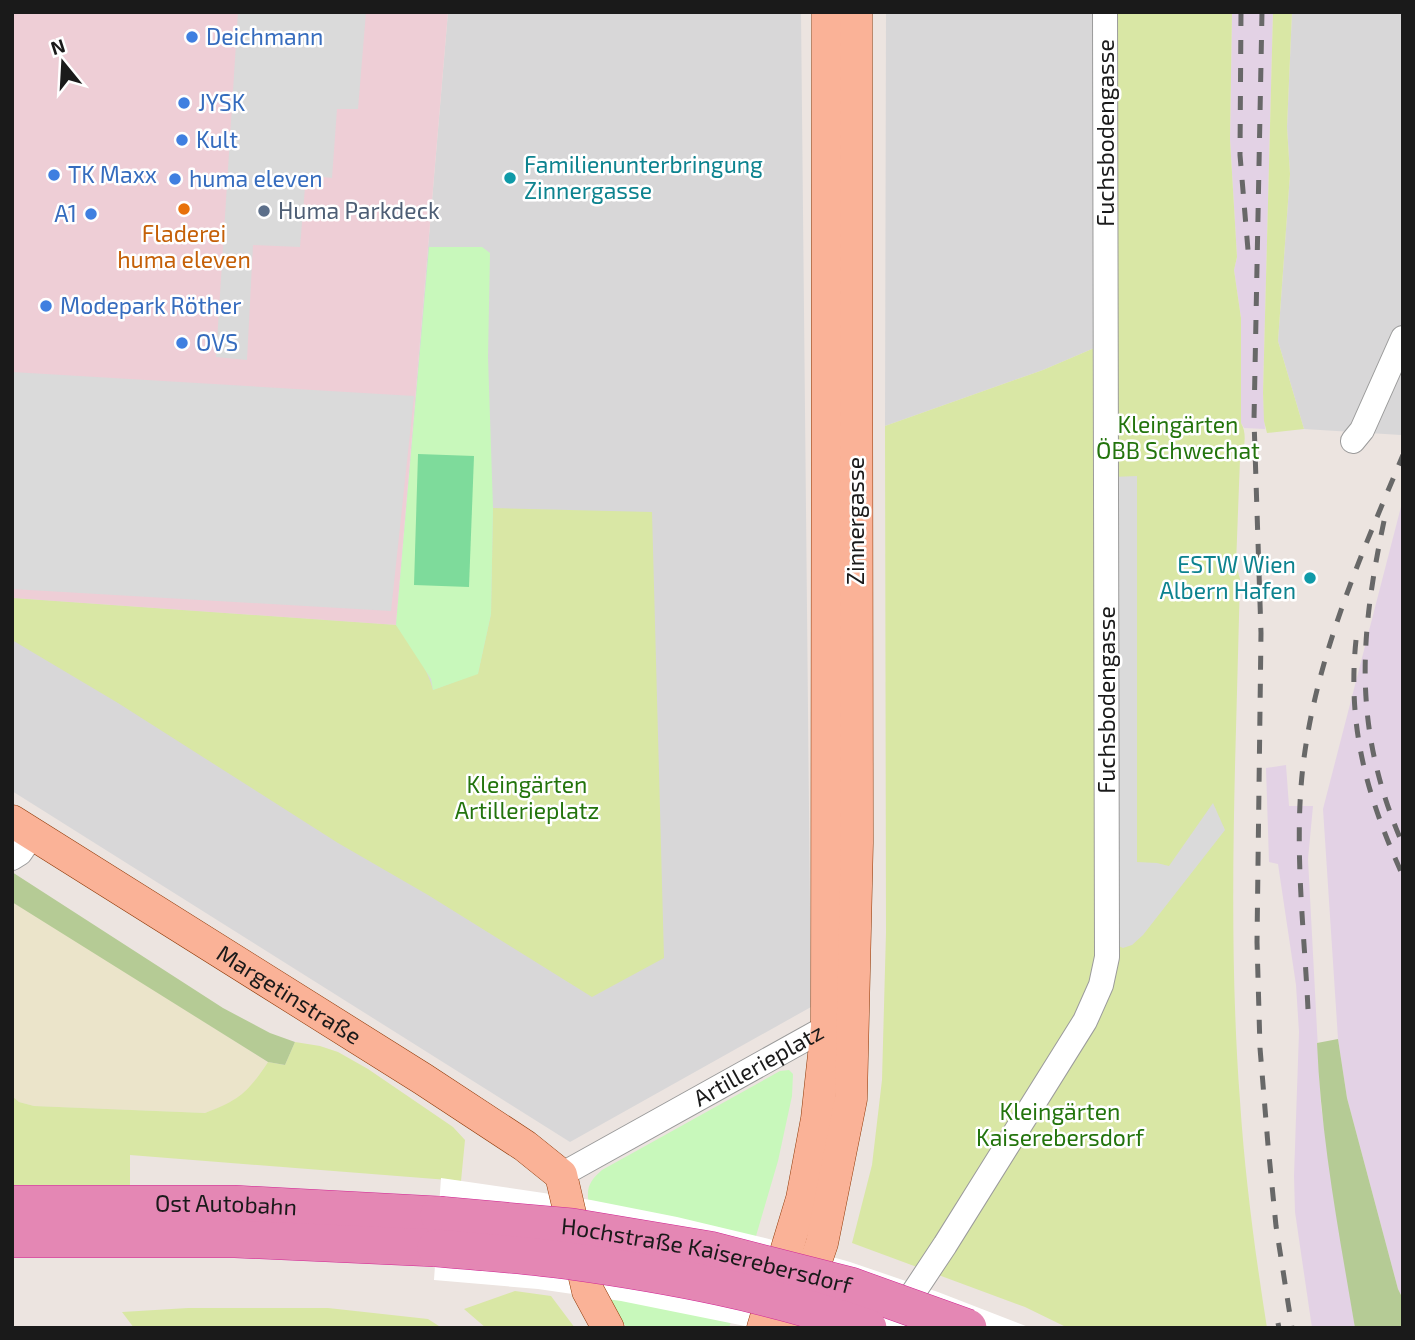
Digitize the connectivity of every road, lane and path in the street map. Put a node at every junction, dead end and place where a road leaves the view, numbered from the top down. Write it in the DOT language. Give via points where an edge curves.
graph roads {
  1 [pos="828,12"];
  2 [pos="856,12"];
  3 [pos="1105,12"];
  4 [pos="1403,338"];
  5 [pos="1353,441"];
  6 [pos="23,827"];
  7 [pos="12,858"];
  8 [pos="840,1028"];
  9 [pos="561,1175"];
  10 [pos="12,1204"];
  11 [pos="438,1232"];
  12 [pos="12,1239"];
  13 [pos="608,1328"];
  14 [pos="763,1328"];
  15 [pos="793,1328"];
  16 [pos="868,1328"];
  17 [pos="890,1328"];
  18 [pos="968,1328"];
  1 -- 8 [label="main road, Zinnergasse"];
  2 -- 8 [label="main road, Zinnergasse" via="857,843"];
  3 -- 17 [label="street, Fuchsbodengasse" via="1107,957 1085,1021"];
  4 -- 5 [label="street"];
  6 -- 7 [label="street" via="20,853"];
  6 -- 9 [label="main road, Margetinstraße" via="423,1079"];
  8 -- 9 [label="street, Artillerieplatz"];
  8 -- 14 [label="main road, Artillerieplatz" via="802,1199"];
  8 -- 15 [label="main road, Artillerieplatz" via="851,1099 822,1243"];
  9 -- 13 [label="main road" via="588,1291"];
  10 -- 11 [label="highway, Ost Autobahn" via="234,1204"];
  11 -- 12 [label="highway, Ost Autobahn" via="235,1239"];
  11 -- 16 [label="highway, Hochstraße Kaiserebersdorf, bridge" via="568,1261 704,1283"];
  11 -- 18 [label="highway, Hochstraße Kaiserebersdorf, bridge" via="572,1227 710,1250 851,1286"];
}
